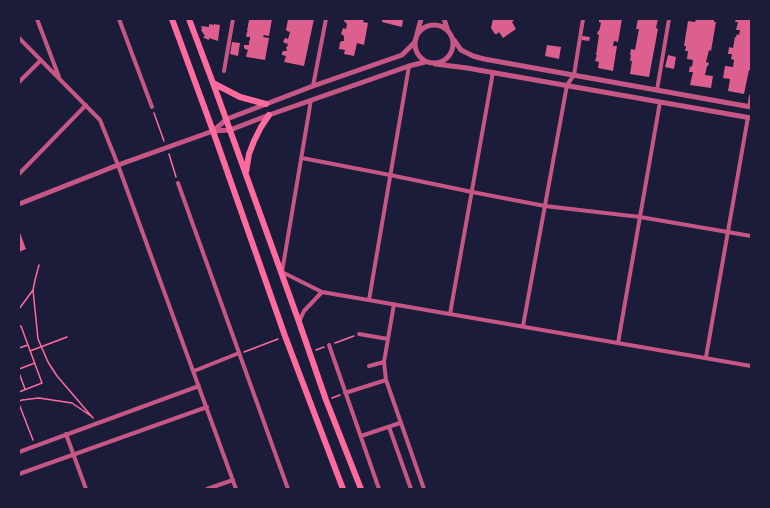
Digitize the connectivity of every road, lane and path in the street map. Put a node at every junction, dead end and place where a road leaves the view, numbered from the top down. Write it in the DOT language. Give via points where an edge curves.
graph roads {
  1 [pos="37,19"];
  2 [pos="119,19"];
  3 [pos="172,19"];
  4 [pos="189,19"];
  5 [pos="233,19"];
  6 [pos="326,19"];
  7 [pos="421,19"];
  8 [pos="444,19"];
  9 [pos="584,19"];
  10 [pos="669,19"];
  11 [pos="448,31"];
  12 [pos="19,38"];
  13 [pos="454,40"];
  14 [pos="415,42"];
  15 [pos="42,60"];
  16 [pos="425,62"];
  17 [pos="435,64"];
  18 [pos="409,66"];
  19 [pos="224,71"];
  20 [pos="493,72"];
  21 [pos="574,75"];
  22 [pos="60,78"];
  23 [pos="19,82"];
  24 [pos="213,83"];
  25 [pos="567,85"];
  26 [pos="313,86"];
  27 [pos="657,90"];
  28 [pos="751,96"];
  29 [pos="311,100"];
  30 [pos="660,102"];
  31 [pos="266,104"];
  32 [pos="86,105"];
  33 [pos="152,107"];
  34 [pos="750,107"];
  35 [pos="268,115"];
  36 [pos="750,117"];
  37 [pos="226,119"];
  38 [pos="230,130"];
  39 [pos="213,131"];
  40 [pos="302,158"];
  41 [pos="118,165"];
  42 [pos="246,172"];
  43 [pos="19,174"];
  44 [pos="390,175"];
  45 [pos="178,183"];
  46 [pos="472,192"];
  47 [pos="19,204"];
  48 [pos="545,206"];
  49 [pos="640,217"];
  50 [pos="728,232"];
  51 [pos="751,236"];
  52 [pos="39,266"];
  53 [pos="282,272"];
  54 [pos="33,290"];
  55 [pos="322,292"];
  56 [pos="369,300"];
  57 [pos="394,304"];
  58 [pos="19,309"];
  59 [pos="450,314"];
  60 [pos="299,322"];
  61 [pos="19,326"];
  62 [pos="524,326"];
  63 [pos="359,334"];
  64 [pos="285,336"];
  65 [pos="67,337"];
  66 [pos="388,339"];
  67 [pos="618,343"];
  68 [pos="28,345"];
  69 [pos="329,345"];
  70 [pos="41,347"];
  71 [pos="19,348"];
  72 [pos="30,351"];
  73 [pos="239,353"];
  74 [pos="706,358"];
  75 [pos="384,362"];
  76 [pos="35,363"];
  77 [pos="369,366"];
  78 [pos="751,366"];
  79 [pos="19,369"];
  80 [pos="194,371"];
  81 [pos="19,373"];
  82 [pos="386,380"];
  83 [pos="200,386"];
  84 [pos="25,389"];
  85 [pos="19,392"];
  86 [pos="346,393"];
  87 [pos="326,400"];
  88 [pos="19,401"];
  89 [pos="19,404"];
  90 [pos="207,407"];
  91 [pos="400,423"];
  92 [pos="389,427"];
  93 [pos="66,434"];
  94 [pos="361,436"];
  95 [pos="36,446"];
  96 [pos="19,452"];
  97 [pos="73,454"];
  98 [pos="19,474"];
  99 [pos="233,480"];
  100 [pos="86,489"];
  101 [pos="207,489"];
  102 [pos="236,489"];
  103 [pos="288,489"];
  104 [pos="343,489"];
  105 [pos="361,489"];
  106 [pos="379,489"];
  107 [pos="411,489"];
  108 [pos="424,489"];
  1 -- 22 [label="street"];
  2 -- 33 [label="street"];
  3 -- 39 [label="main road"];
  4 -- 24 [label="main road"];
  5 -- 19 [label="street"];
  6 -- 26 [label="street"];
  7 -- 14 [label="street"];
  8 -- 11 [label="street"];
  9 -- 21 [label="street"];
  10 -- 27 [label="street"];
  11 -- 13 [label="street"];
  11 -- 14 [label="street" via="439,25 428,26 419,32"];
  12 -- 15 [label="street"];
  13 -- 17 [label="street" via="453,52 446,60"];
  13 -- 21 [label="street" via="461,50 473,56"];
  14 -- 16 [label="street" via="417,53"];
  14 -- 26 [label="street" via="402,55"];
  15 -- 22 [label="street"];
  15 -- 23 [label="street"];
  16 -- 17 [label="street"];
  16 -- 18 [label="street"];
  17 -- 20 [label="street"];
  18 -- 29 [label="street"];
  18 -- 44 [label="street"];
  20 -- 25 [label="street"];
  20 -- 46 [label="street"];
  21 -- 25 [label="street"];
  21 -- 27 [label="street"];
  22 -- 32 [label="street"];
  24 -- 31 [label="main road" via="240,97"];
  24 -- 37 [label="main road"];
  25 -- 30 [label="street"];
  25 -- 48 [label="street"];
  26 -- 31 [label="street"];
  27 -- 34 [label="street"];
  28 -- 34 [label="street"];
  29 -- 35 [label="street"];
  29 -- 40 [label="street"];
  30 -- 36 [label="street"];
  30 -- 49 [label="street"];
  31 -- 37 [label="street"];
  32 -- 41 [label="street" via="100,120"];
  32 -- 43 [label="street"];
  35 -- 38 [label="street"];
  35 -- 42 [label="main road" via="254,141"];
  36 -- 50 [label="street"];
  37 -- 38 [label="main road"];
  37 -- 39 [label="street"];
  38 -- 39 [label="street"];
  38 -- 42 [label="main road"];
  39 -- 41 [label="street"];
  39 -- 64 [label="main road"];
  40 -- 44 [label="street"];
  40 -- 53 [label="street"];
  41 -- 47 [label="street"];
  41 -- 80 [label="street"];
  42 -- 53 [label="main road"];
  44 -- 46 [label="street"];
  44 -- 56 [label="street"];
  45 -- 73 [label="street"];
  46 -- 48 [label="street"];
  46 -- 59 [label="street"];
  48 -- 49 [label="street"];
  48 -- 62 [label="street"];
  49 -- 50 [label="street"];
  49 -- 67 [label="street"];
  50 -- 51 [label="street"];
  50 -- 74 [label="street"];
  52 -- 54 [label="path"];
  53 -- 55 [label="street"];
  53 -- 60 [label="main road"];
  54 -- 58 [label="path"];
  54 -- 70 [label="path"];
  55 -- 56 [label="street"];
  55 -- 60 [label="street" via="304,311"];
  56 -- 57 [label="street"];
  57 -- 59 [label="street"];
  57 -- 66 [label="street"];
  59 -- 62 [label="street"];
  60 -- 87 [label="main road"];
  61 -- 68 [label="path"];
  62 -- 67 [label="street"];
  63 -- 66 [label="street"];
  64 -- 73 [label="path"];
  64 -- 104 [label="main road"];
  65 -- 70 [label="path"];
  66 -- 75 [label="street"];
  67 -- 74 [label="street"];
  68 -- 71 [label="path"];
  68 -- 72 [label="path"];
  69 -- 86 [label="street"];
  70 -- 72 [label="path"];
  70 -- 88 [label="path" via="57,376 92,417 72,403 39,398"];
  72 -- 76 [label="path"];
  73 -- 80 [label="street"];
  73 -- 103 [label="street"];
  74 -- 78 [label="street"];
  75 -- 77 [label="street"];
  75 -- 82 [label="street"];
  76 -- 79 [label="path"];
  76 -- 84 [label="path" via="42,383"];
  80 -- 83 [label="street"];
  81 -- 84 [label="path"];
  82 -- 86 [label="street"];
  82 -- 91 [label="street"];
  83 -- 90 [label="street"];
  83 -- 93 [label="street"];
  84 -- 85 [label="path"];
  86 -- 87 [label="path"];
  86 -- 94 [label="street"];
  87 -- 105 [label="main road"];
  89 -- 95 [label="path"];
  90 -- 97 [label="street"];
  90 -- 99 [label="street"];
  91 -- 92 [label="street"];
  91 -- 108 [label="street"];
  92 -- 94 [label="street"];
  92 -- 107 [label="street"];
  93 -- 95 [label="street"];
  93 -- 97 [label="street"];
  94 -- 106 [label="street"];
  95 -- 96 [label="street"];
  97 -- 98 [label="street"];
  97 -- 100 [label="street"];
  99 -- 101 [label="street"];
  99 -- 102 [label="street"];
}
